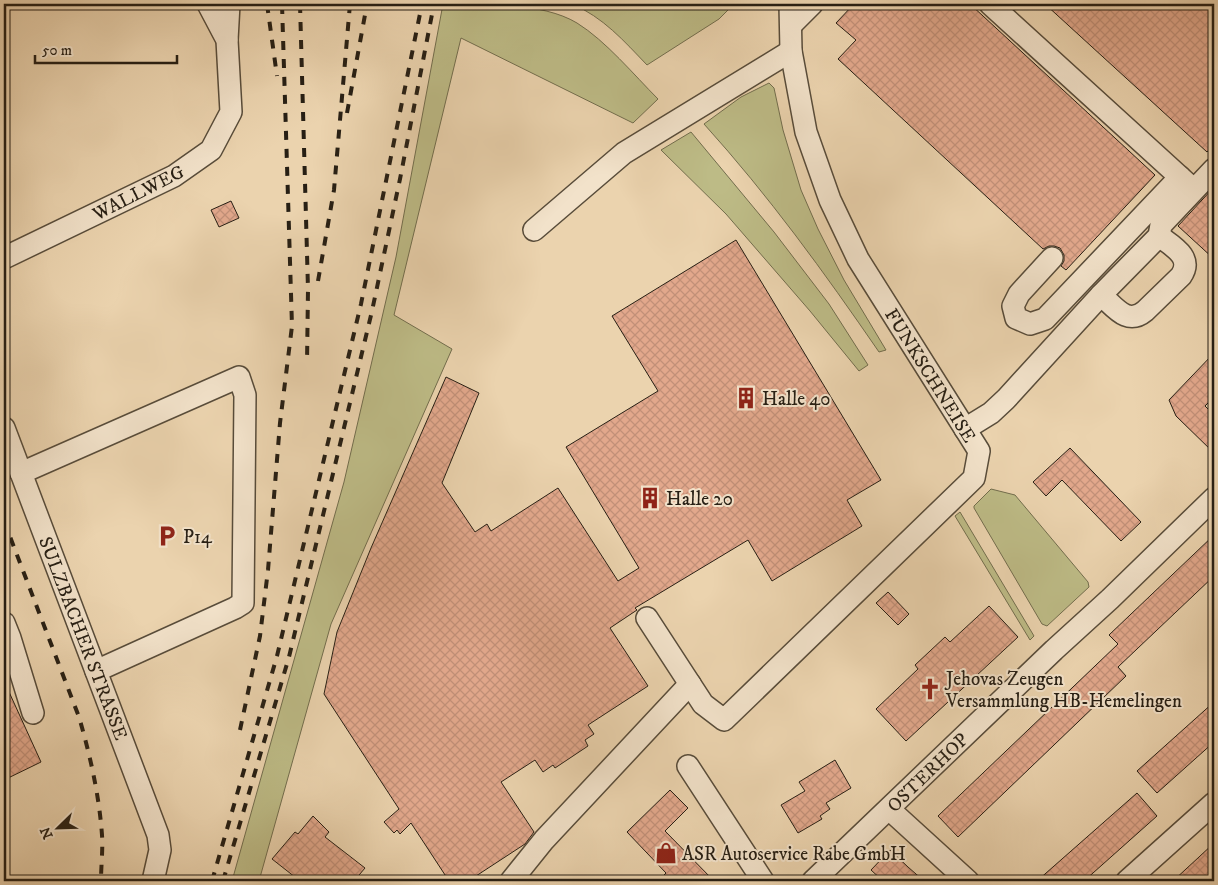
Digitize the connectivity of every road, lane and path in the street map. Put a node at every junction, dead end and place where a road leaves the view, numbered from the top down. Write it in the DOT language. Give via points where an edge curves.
graph roads {
  1 [pos="208,4"];
  2 [pos="229,4"];
  3 [pos="790,4"];
  4 [pos="812,4"];
  5 [pos="990,4"];
  6 [pos="791,25"];
  7 [pos="227,40"];
  8 [pos="791,51"];
  9 [pos="1214,169"];
  10 [pos="1187,184"];
  11 [pos="534,230"];
  12 [pos="1159,236"];
  13 [pos="4,258"];
  14 [pos="1052,258"];
  15 [pos="1102,295"];
  16 [pos="4,428"];
  17 [pos="965,429"];
  18 [pos="22,473"];
  19 [pos="1214,498"];
  20 [pos="647,618"];
  21 [pos="4,623"];
  22 [pos="96,671"];
  23 [pos="690,684"];
  24 [pos="33,713"];
  25 [pos="688,766"];
  26 [pos="1214,803"];
  27 [pos="889,809"];
  28 [pos="153,881"];
  29 [pos="511,881"];
  30 [pos="763,881"];
  31 [pos="813,881"];
  32 [pos="968,881"];
  33 [pos="1127,881"];
  1 -- 7 [label="street, WALLWEG"];
  2 -- 7 [label="street"];
  3 -- 6 [label="street, FUNKSCHNEISE"];
  4 -- 6 [label="street"];
  5 -- 10 [label="street"];
  6 -- 8 [label="street, FUNKSCHNEISE"];
  7 -- 13 [label="street, WALLWEG" via="230,112 211,150 174,176"];
  8 -- 11 [label="street" via="624,153"];
  8 -- 17 [label="street, FUNKSCHNEISE" via="806,132 830,200 858,259"];
  9 -- 10 [label="street"];
  10 -- 12 [label="street" via="1161,225"];
  10 -- 14 [label="street" via="1045,319 1030,324 1016,318 1013,306 1019,294"];
  12 -- 15 [label="street"];
  12 -- 15 [label="street" via="1185,260 1181,276 1145,311 1132,318"];
  15 -- 17 [label="street" via="1006,399"];
  16 -- 18 [label="street, SULZBACHER STRASSE"];
  17 -- 23 [label="street, FUNKSCHNEISE" via="979,451 974,478 724,720 703,704"];
  18 -- 22 [label="street, SULZBACHER STRASSE"];
  18 -- 22 [label="street" via="239,377 245,395 243,603"];
  19 -- 27 [label="street, OSTERHOP"];
  20 -- 23 [label="street"];
  21 -- 24 [label="street"];
  22 -- 28 [label="street, SULZBACHER STRASSE" via="158,835 160,850"];
  23 -- 29 [label="street" via="544,840"];
  25 -- 30 [label="street"];
  26 -- 33 [label="street"];
  27 -- 31 [label="street, OSTERHOP"];
  27 -- 32 [label="street"];
}
